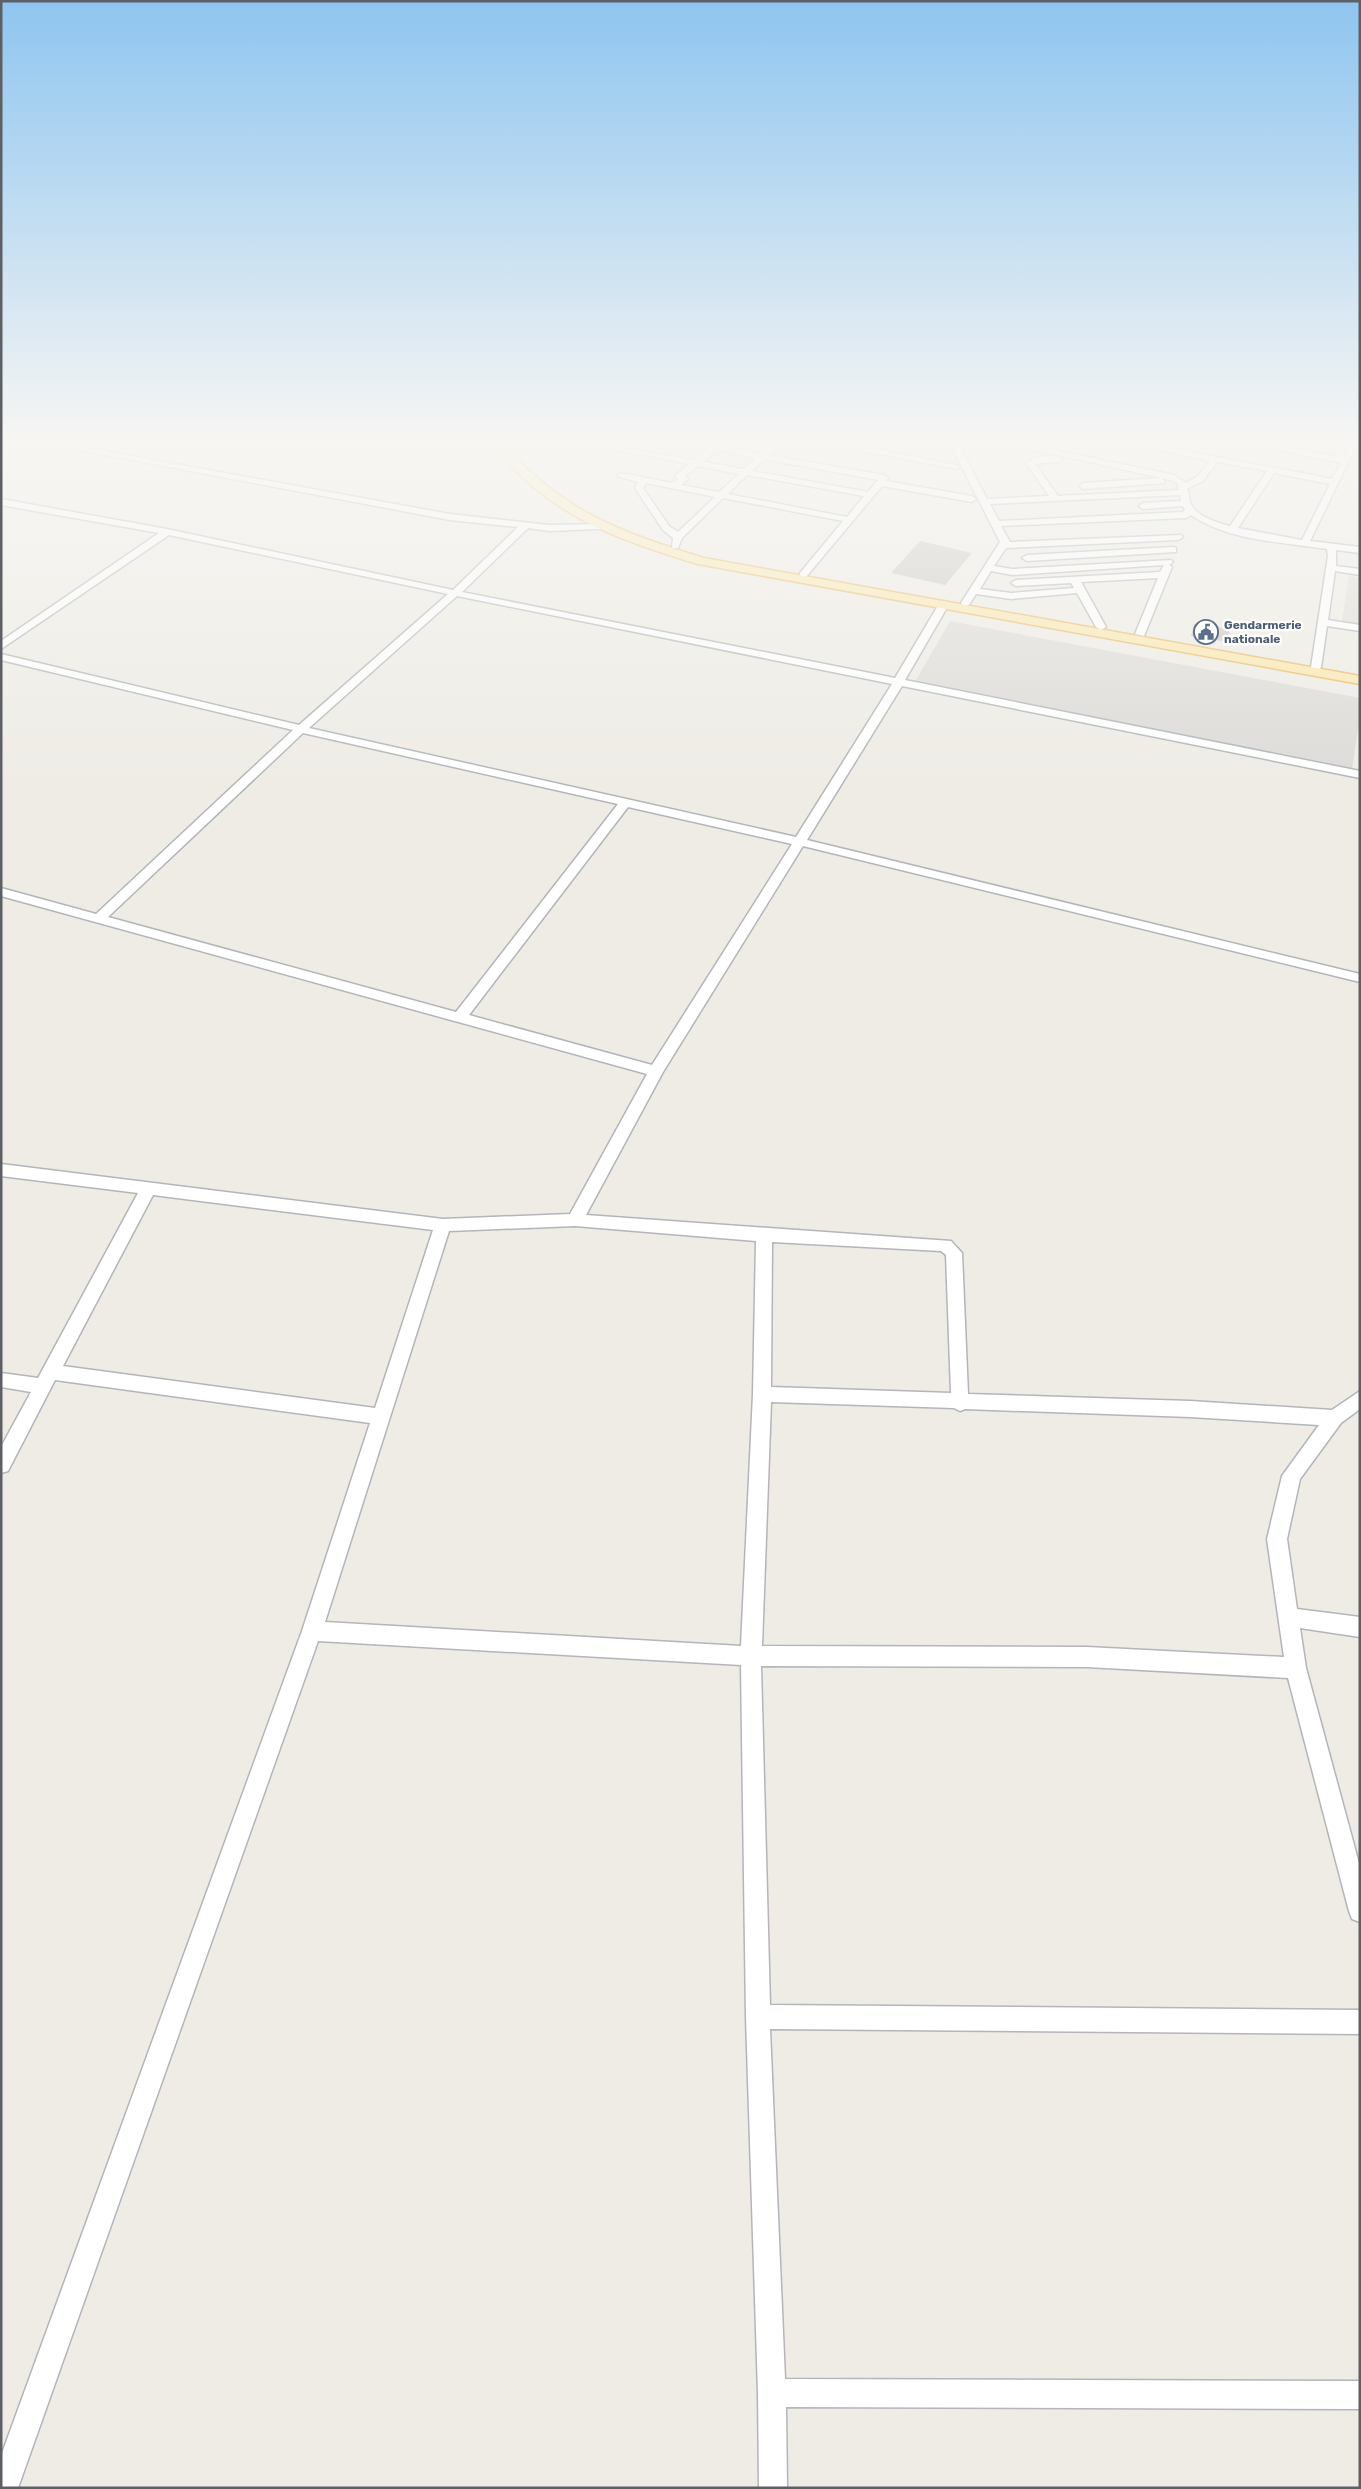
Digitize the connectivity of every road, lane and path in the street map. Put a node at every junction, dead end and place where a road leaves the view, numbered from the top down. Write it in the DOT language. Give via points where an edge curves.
graph roads {
  1 [pos="135,554"];
  2 [pos="272,554"];
  3 [pos="496,554"];
  4 [pos="681,554"];
  5 [pos="711,554"];
  6 [pos="821,554"];
  7 [pos="997,554"];
  8 [pos="1024,554"];
  9 [pos="1104,554"];
  10 [pos="1171,554"];
  11 [pos="1333,554"];
  12 [pos="1090,555"];
  13 [pos="1027,558"];
  14 [pos="1168,562"];
  15 [pos="1095,566"];
  16 [pos="989,568"];
  17 [pos="1332,568"];
  18 [pos="1035,569"];
  19 [pos="1067,569"];
  20 [pos="1360,572"];
  21 [pos="803,575"];
  22 [pos="1163,575"];
  23 [pos="1074,580"];
  24 [pos="1016,583"];
  25 [pos="1081,590"];
  26 [pos="974,591"];
  27 [pos="455,593"];
  28 [pos="956,600"];
  29 [pos="1323,622"];
  30 [pos="1102,627"];
  31 [pos="1360,628"];
  32 [pos="1140,634"];
  33 [pos="1,646"];
  34 [pos="1,657"];
  35 [pos="1316,667"];
  36 [pos="1360,675"];
  37 [pos="1360,680"];
  38 [pos="899,682"];
  39 [pos="302,729"];
  40 [pos="1360,775"];
  41 [pos="625,803"];
  42 [pos="800,842"];
  43 [pos="1,892"];
  44 [pos="98,919"];
  45 [pos="1360,978"];
  46 [pos="459,1018"];
  47 [pos="656,1071"];
  48 [pos="1,1170"];
  49 [pos="149,1188"];
  50 [pos="575,1220"];
  51 [pos="443,1225"];
  52 [pos="764,1235"];
  53 [pos="47,1379"];
  54 [pos="1,1380"];
  55 [pos="762,1394"];
  56 [pos="1360,1398"];
  57 [pos="960,1403"];
  58 [pos="381,1416"];
  59 [pos="1335,1418"];
  60 [pos="1,1465"];
  61 [pos="1288,1617"];
  62 [pos="1360,1627"];
  63 [pos="312,1631"];
  64 [pos="751,1656"];
  65 [pos="1296,1668"];
  66 [pos="1360,1911"];
  67 [pos="758,2017"];
  68 [pos="1360,2022"];
  69 [pos="772,2393"];
  70 [pos="1360,2395"];
  71 [pos="4,2488"];
  72 [pos="773,2488"];
  1 -- 33 [label="street"];
  2 -- 27 [label="street"];
  3 -- 27 [label="street"];
  4 -- 28 [label="main road" via="708,562"];
  5 -- 21 [label="main road" via="742,564"];
  6 -- 21 [label="street"];
  7 -- 16 [label="street"];
  8 -- 13 [label="street"];
  9 -- 12 [label="street"];
  10 -- 14 [label="street"];
  11 -- 17 [label="street"];
  12 -- 13 [label="street"];
  12 -- 15 [label="street"];
  13 -- 18 [label="street"];
  14 -- 15 [label="street"];
  14 -- 22 [label="street"];
  15 -- 19 [label="street"];
  16 -- 18 [label="street" via="1012,572"];
  16 -- 26 [label="street"];
  17 -- 20 [label="street"];
  17 -- 29 [label="street"];
  18 -- 19 [label="street"];
  19 -- 23 [label="street"];
  21 -- 28 [label="main road"];
  22 -- 23 [label="street"];
  22 -- 32 [label="street"];
  23 -- 24 [label="street"];
  23 -- 25 [label="street"];
  25 -- 26 [label="street" via="1011,596"];
  25 -- 30 [label="street"];
  26 -- 28 [label="street"];
  27 -- 38 [label="street"];
  27 -- 39 [label="street"];
  28 -- 30 [label="main road"];
  28 -- 37 [label="main road"];
  28 -- 38 [label="street"];
  29 -- 31 [label="street"];
  29 -- 35 [label="street"];
  30 -- 32 [label="main road"];
  32 -- 35 [label="main road"];
  34 -- 39 [label="street"];
  35 -- 36 [label="main road"];
  38 -- 40 [label="street"];
  38 -- 42 [label="street"];
  39 -- 41 [label="street"];
  39 -- 44 [label="street"];
  41 -- 42 [label="street"];
  41 -- 46 [label="street"];
  42 -- 45 [label="street"];
  42 -- 47 [label="street"];
  43 -- 44 [label="street"];
  44 -- 46 [label="street"];
  46 -- 47 [label="street"];
  47 -- 50 [label="street"];
  48 -- 49 [label="street"];
  49 -- 51 [label="street"];
  49 -- 53 [label="street"];
  50 -- 51 [label="street"];
  50 -- 52 [label="street"];
  51 -- 58 [label="street"];
  52 -- 55 [label="street"];
  52 -- 57 [label="street" via="946,1245 950,1248 954,1253"];
  53 -- 54 [label="street"];
  53 -- 58 [label="street"];
  53 -- 60 [label="street"];
  55 -- 57 [label="street"];
  55 -- 64 [label="street"];
  56 -- 59 [label="street"];
  57 -- 59 [label="street" via="1190,1409"];
  58 -- 63 [label="street"];
  59 -- 61 [label="street" via="1291,1476 1277,1539"];
  61 -- 62 [label="street"];
  61 -- 65 [label="street"];
  63 -- 64 [label="street"];
  63 -- 71 [label="street"];
  64 -- 65 [label="street" via="1087,1657"];
  64 -- 67 [label="street"];
  65 -- 66 [label="street"];
  67 -- 68 [label="street"];
  67 -- 69 [label="street"];
  69 -- 70 [label="street"];
  69 -- 72 [label="street"];
}
